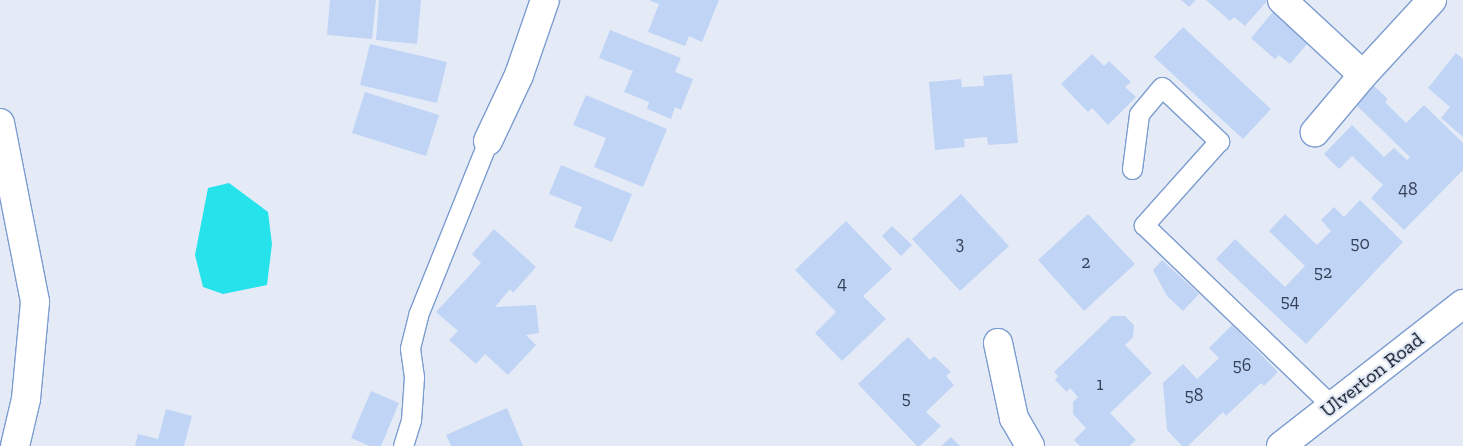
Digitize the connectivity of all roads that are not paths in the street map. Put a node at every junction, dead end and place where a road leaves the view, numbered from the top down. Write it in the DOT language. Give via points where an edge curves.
graph roads {
  1 [pos="545,0"];
  2 [pos="1282,0"];
  3 [pos="1432,0"];
  4 [pos="1363,75"];
  5 [pos="0,123"];
  6 [pos="1314,132"];
  7 [pos="488,141"];
  8 [pos="1132,169"];
  9 [pos="1463,304"];
  10 [pos="998,343"];
  11 [pos="1332,406"];
  12 [pos="14,446"];
  13 [pos="403,446"];
  14 [pos="1030,446"];
  15 [pos="1281,446"];
  1 -- 7 [label="street" via="519,75"];
  2 -- 4 [label="street"];
  3 -- 4 [label="street"];
  4 -- 6 [label="street"];
  5 -- 12 [label="street" via="35,302 26,399"];
  7 -- 13 [label="lane" via="418,315 410,348 414,377 411,420"];
  8 -- 11 [label="lane" via="1139,114 1162,87 1219,141 1144,225"];
  9 -- 11 [label="street, Ulverton Road"];
  10 -- 14 [label="street" via="1014,418"];
  11 -- 15 [label="street, Ulverton Road"];
}
